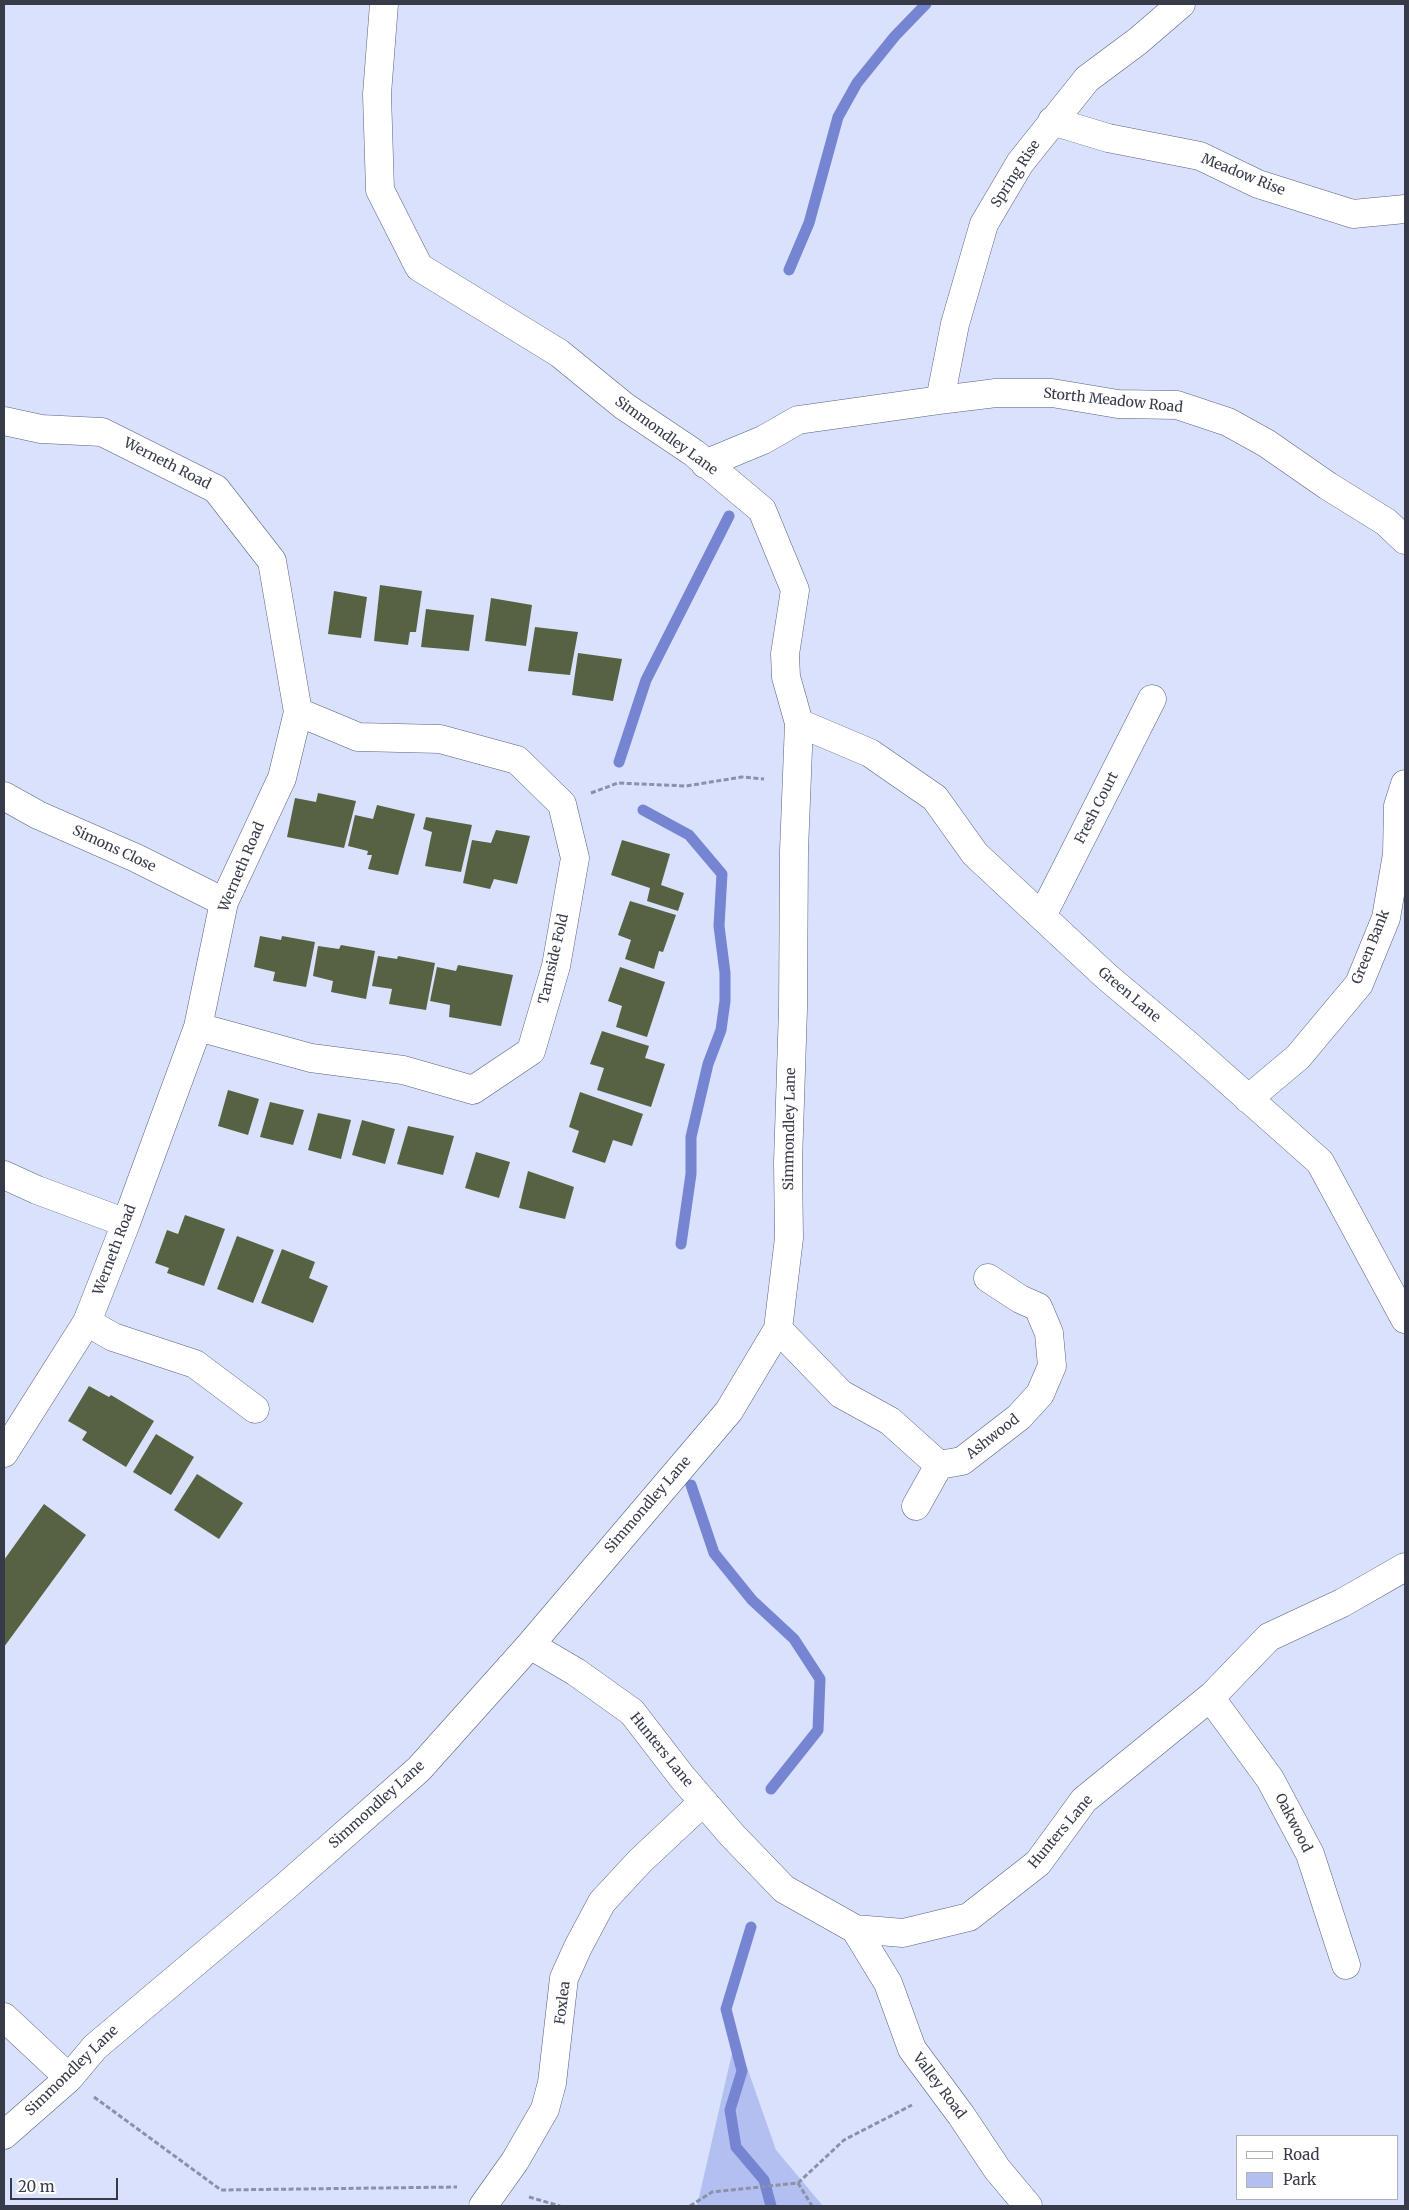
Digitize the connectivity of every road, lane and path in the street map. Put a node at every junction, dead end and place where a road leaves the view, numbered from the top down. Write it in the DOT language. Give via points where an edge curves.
graph roads {
  1 [pos="384,4"];
  2 [pos="1181,4"];
  3 [pos="1052,121"];
  4 [pos="1405,209"];
  5 [pos="940,400"];
  6 [pos="4,421"];
  7 [pos="705,464"];
  8 [pos="1405,540"];
  9 [pos="1152,699"];
  10 [pos="298,712"];
  11 [pos="799,723"];
  12 [pos="797,782"];
  13 [pos="1405,784"];
  14 [pos="4,796"];
  15 [pos="562,804"];
  16 [pos="224,902"];
  17 [pos="1042,916"];
  18 [pos="198,1027"];
  19 [pos="1248,1100"];
  20 [pos="4,1175"];
  21 [pos="126,1223"];
  22 [pos="988,1278"];
  23 [pos="1404,1311"];
  24 [pos="87,1322"];
  25 [pos="778,1329"];
  26 [pos="254,1409"];
  27 [pos="4,1452"];
  28 [pos="939,1465"];
  29 [pos="916,1506"];
  30 [pos="1405,1567"];
  31 [pos="530,1645"];
  32 [pos="1213,1695"];
  33 [pos="703,1802"];
  34 [pos="855,1930"];
  35 [pos="1346,1965"];
  36 [pos="4,2017"];
  37 [pos="69,2078"];
  38 [pos="938,2084"];
  39 [pos="4,2135"];
  40 [pos="798,2184"];
  41 [pos="490,2196"];
  42 [pos="690,2206"];
  43 [pos="812,2206"];
  44 [pos="1028,2206"];
  1 -- 7 [label="street, Simmondley Lane" via="377,94 380,190 419,267 559,353 624,406 694,453"];
  2 -- 3 [label="street, Spring Rise" via="1087,79"];
  3 -- 4 [label="street, Meadow Rise" via="1108,138 1200,156 1258,184 1353,214"];
  3 -- 5 [label="street, Spring Rise" via="1020,163 984,224 955,324"];
  5 -- 7 [label="street, Storth Meadow Road" via="798,420 764,440"];
  5 -- 8 [label="street, Storth Meadow Road" via="996,393 1052,393 1118,404 1177,404 1228,422 1266,442 1386,522"];
  6 -- 10 [label="street, Werneth Road" via="41,429 102,432 216,489 272,561"];
  7 -- 11 [label="street, Simmondley Lane" via="762,510 795,590 785,654 786,677"];
  9 -- 17 [label="street, Fresh Court"];
  10 -- 15 [label="street" via="358,738 440,739 517,760"];
  10 -- 16 [label="street, Werneth Road" via="282,778"];
  11 -- 12 [label="street, Simmondley Lane"];
  11 -- 17 [label="street, Green Lane" via="870,753 935,798 975,854"];
  12 -- 15 [label="path" via="742,777 686,786 618,783"];
  12 -- 25 [label="street, Simmondley Lane" via="789,1238"];
  13 -- 19 [label="street, Green Bank" via="1398,806 1397,854 1386,918 1359,984 1298,1057"];
  14 -- 16 [label="street, Simons Close"];
  15 -- 18 [label="street, Tarnside Fold" via="575,858 556,966 531,1051 473,1090 403,1070 311,1058"];
  16 -- 18 [label="street, Werneth Road"];
  17 -- 19 [label="street, Green Lane"];
  18 -- 21 [label="street, Werneth Road"];
  19 -- 23 [label="street, Green Lane" via="1320,1162"];
  20 -- 21 [label="street"];
  21 -- 24 [label="street, Werneth Road"];
  22 -- 28 [label="street, Ashwood" via="1038,1307 1049,1333 1052,1366 1040,1394 1019,1417 962,1461"];
  24 -- 26 [label="street" via="113,1338 194,1364"];
  24 -- 27 [label="street, Werneth Road"];
  25 -- 28 [label="street" via="841,1394 890,1421"];
  25 -- 31 [label="street, Simmondley Lane" via="730,1411"];
  28 -- 29 [label="street"];
  30 -- 32 [label="street, Hunters Lane" via="1342,1603 1269,1637"];
  31 -- 33 [label="street, Hunters Lane" via="576,1672 632,1712"];
  31 -- 37 [label="street, Simmondley Lane" via="419,1769 95,2047"];
  32 -- 34 [label="street, Hunters Lane" via="1084,1800 1038,1863 969,1917 903,1933"];
  32 -- 35 [label="street, Oakwood" via="1215,1704 1270,1779 1310,1854"];
  33 -- 34 [label="street, Hunters Lane" via="784,1888"];
  33 -- 41 [label="street, Foxlea" via="602,1902 578,1946 564,1978 552,2083 545,2109"];
  34 -- 38 [label="street, Valley Road" via="888,1983 912,2049"];
  36 -- 37 [label="street"];
  37 -- 39 [label="street, Simmondley Lane"];
  37 -- 41 [label="path" via="221,2190"];
  38 -- 40 [label="path" via="908,2109 844,2140"];
  38 -- 44 [label="street, Valley Road" via="997,2169"];
  40 -- 42 [label="path" via="712,2192"];
  40 -- 43 [label="path"];
}
